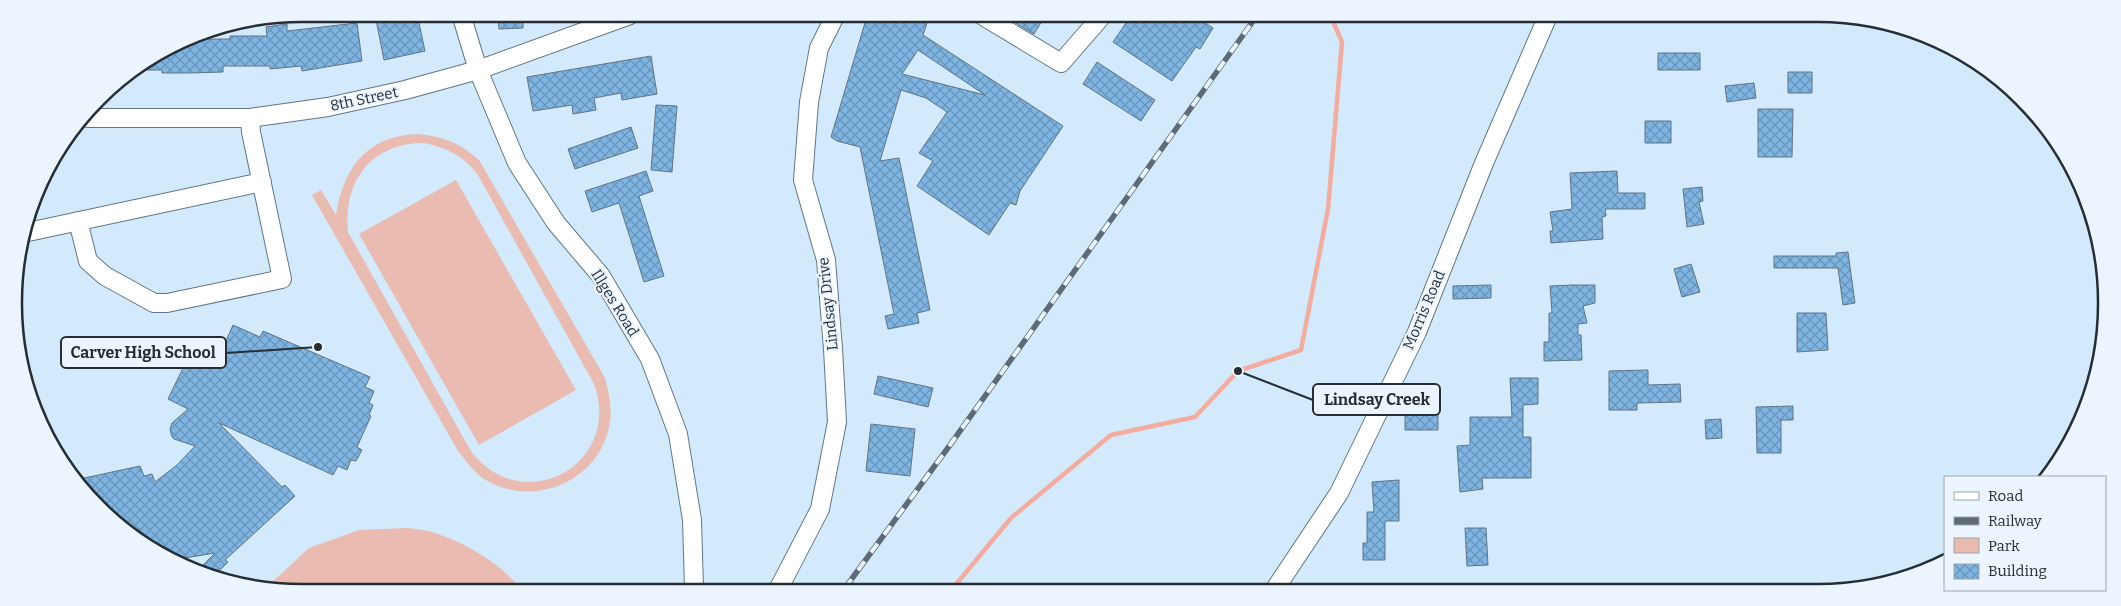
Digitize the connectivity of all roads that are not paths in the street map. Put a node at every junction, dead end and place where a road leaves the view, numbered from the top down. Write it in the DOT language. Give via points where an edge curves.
graph roads {
  1 [pos="464,23"];
  2 [pos="606,23"];
  3 [pos="832,23"];
  4 [pos="995,23"];
  5 [pos="1096,23"];
  6 [pos="1545,23"];
  7 [pos="478,70"];
  8 [pos="92,118"];
  9 [pos="250,118"];
  10 [pos="262,182"];
  11 [pos="78,221"];
  12 [pos="32,231"];
  13 [pos="694,584"];
  14 [pos="781,584"];
  15 [pos="1278,584"];
  1 -- 7 [label="street, Illges Road"];
  2 -- 7 [label="street, 8th Street"];
  3 -- 14 [label="street, Lindsay Drive" via="819,48 809,102 803,180 826,260 837,422 820,509"];
  4 -- 5 [label="street" via="1061,63"];
  6 -- 15 [label="street, Morris Road" via="1484,163 1417,332 1339,493"];
  7 -- 9 [label="street, 8th Street" via="328,107"];
  7 -- 13 [label="street, Illges Road" via="518,163 556,223 601,276 650,359 678,434 692,520"];
  8 -- 9 [label="street, 8th Street"];
  9 -- 10 [label="street"];
  10 -- 11 [label="street"];
  10 -- 11 [label="street" via="282,279 154,303 105,276 88,261"];
  11 -- 12 [label="street"];
}
